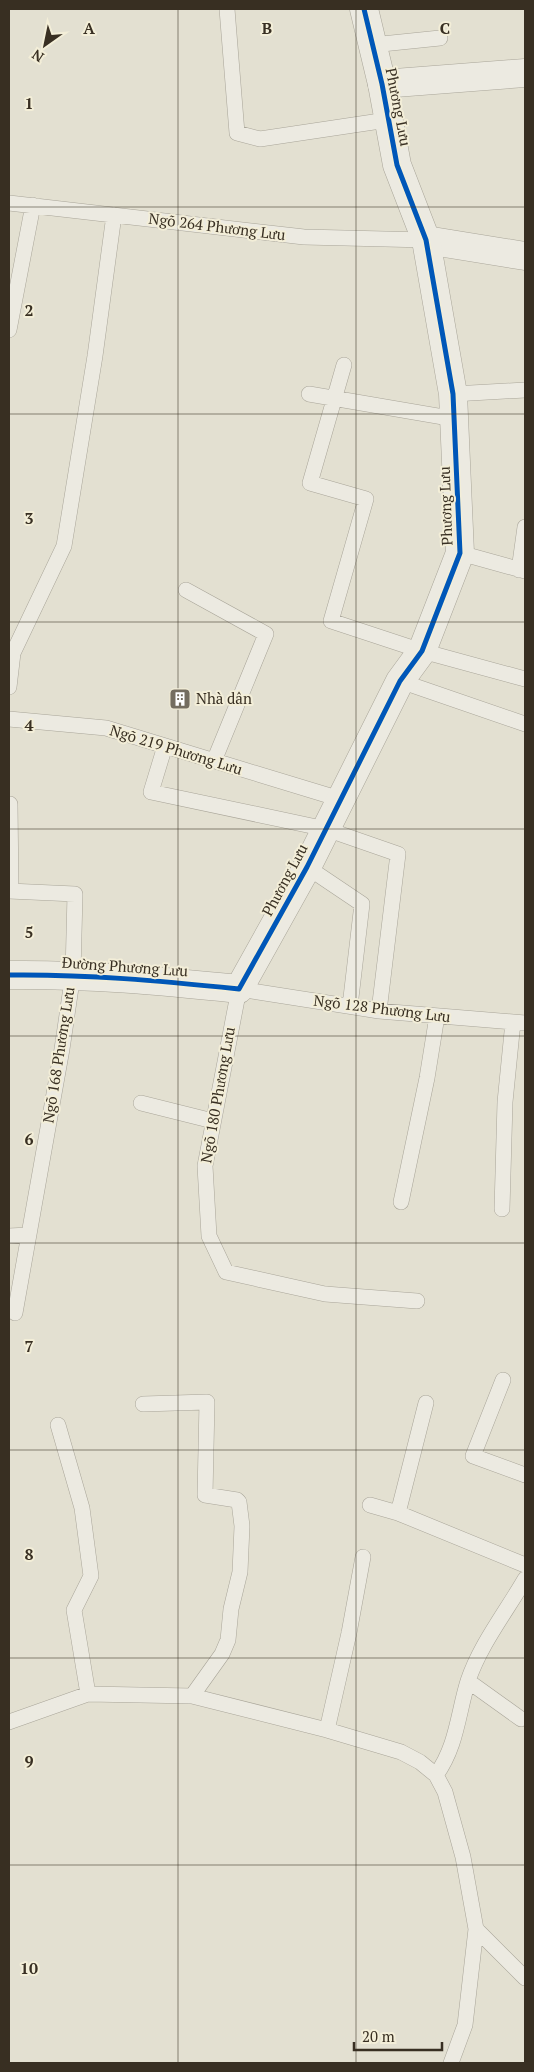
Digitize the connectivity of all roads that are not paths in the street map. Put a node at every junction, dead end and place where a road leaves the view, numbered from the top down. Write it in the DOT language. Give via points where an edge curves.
graph roads {
  1 [pos="227,9"];
  2 [pos="364,9"];
  3 [pos="440,38"];
  4 [pos="372,45"];
  5 [pos="525,73"];
  6 [pos="382,84"];
  7 [pos="387,120"];
  8 [pos="9,203"];
  9 [pos="33,205"];
  10 [pos="114,215"];
  11 [pos="426,240"];
  12 [pos="525,256"];
  13 [pos="9,330"];
  14 [pos="344,364"];
  15 [pos="525,390"];
  16 [pos="309,394"];
  17 [pos="334,398"];
  18 [pos="454,406"];
  19 [pos="525,526"];
  20 [pos="460,553"];
  21 [pos="522,571"];
  22 [pos="186,590"];
  23 [pos="422,650"];
  24 [pos="525,679"];
  25 [pos="400,681"];
  26 [pos="9,687"];
  27 [pos="9,719"];
  28 [pos="525,724"];
  29 [pos="165,746"];
  30 [pos="214,761"];
  31 [pos="340,800"];
  32 [pos="10,804"];
  33 [pos="326,829"];
  34 [pos="307,867"];
  35 [pos="10,891"];
  36 [pos="73,974"];
  37 [pos="9,975"];
  38 [pos="239,990"];
  39 [pos="350,1006"];
  40 [pos="379,1011"];
  41 [pos="437,1016"];
  42 [pos="519,1023"];
  43 [pos="141,1103"];
  44 [pos="213,1121"];
  45 [pos="401,1202"];
  46 [pos="502,1209"];
  47 [pos="29,1235"];
  48 [pos="9,1236"];
  49 [pos="417,1301"];
  50 [pos="15,1313"];
  51 [pos="503,1380"];
  52 [pos="426,1403"];
  53 [pos="143,1404"];
  54 [pos="58,1425"];
  55 [pos="525,1475"];
  56 [pos="370,1504"];
  57 [pos="398,1513"];
  58 [pos="363,1557"];
  59 [pos="525,1564"];
  60 [pos="525,1579"];
  61 [pos="468,1681"];
  62 [pos="88,1694"];
  63 [pos="192,1696"];
  64 [pos="521,1719"];
  65 [pos="9,1722"];
  66 [pos="327,1730"];
  67 [pos="436,1775"];
  68 [pos="476,1929"];
  69 [pos="525,1978"];
  70 [pos="451,2063"];
  1 -- 7 [label="lane" via="237,133 260,139"];
  2 -- 4 [label="street, Phương Lưu"];
  3 -- 4 [label="lane"];
  4 -- 6 [label="street, Phương Lưu"];
  5 -- 6 [label="street"];
  6 -- 7 [label="street, Phương Lưu"];
  7 -- 11 [label="street, Phương Lưu" via="397,165"];
  8 -- 9 [label="lane, Ngõ 264 Phương Lưu"];
  9 -- 10 [label="lane, Ngõ 264 Phương Lưu"];
  9 -- 13 [label="lane"];
  10 -- 11 [label="lane, Ngõ 264 Phương Lưu" via="304,237"];
  10 -- 26 [label="lane" via="64,546 14,653"];
  11 -- 12 [label="street"];
  11 -- 18 [label="street, Phương Lưu"];
  14 -- 17 [label="lane"];
  15 -- 18 [label="lane"];
  16 -- 17 [label="lane"];
  17 -- 18 [label="lane"];
  17 -- 23 [label="lane" via="310,483 366,499 331,621"];
  18 -- 20 [label="street, Phương Lưu"];
  19 -- 21 [label="lane"];
  20 -- 21 [label="lane"];
  20 -- 23 [label="street, Phương Lưu"];
  22 -- 30 [label="lane" via="266,634"];
  23 -- 24 [label="lane"];
  23 -- 25 [label="street, Phương Lưu"];
  25 -- 28 [label="lane"];
  25 -- 31 [label="street, Phương Lưu"];
  27 -- 29 [label="lane, Ngõ 219 Phương Lưu" via="106,728"];
  29 -- 30 [label="lane, Ngõ 219 Phương Lưu"];
  29 -- 33 [label="lane" via="151,792"];
  30 -- 31 [label="lane, Ngõ 219 Phương Lưu"];
  31 -- 33 [label="street, Phương Lưu"];
  32 -- 35 [label="lane"];
  33 -- 34 [label="street, Phương Lưu"];
  33 -- 40 [label="lane" via="398,854"];
  34 -- 38 [label="street, Phương Lưu"];
  34 -- 39 [label="lane" via="362,904"];
  35 -- 36 [label="lane, Ngõ 168 Phương Lưu" via="75,894"];
  36 -- 37 [label="street, Đường Phương Lưu"];
  36 -- 38 [label="street, Đường Phương Lưu" via="141,978"];
  36 -- 47 [label="lane, Ngõ 168 Phương Lưu"];
  38 -- 39 [label="lane, Ngõ 128 Phương Lưu"];
  38 -- 44 [label="lane, Ngõ 180 Phương Lưu"];
  39 -- 40 [label="lane, Ngõ 128 Phương Lưu"];
  40 -- 41 [label="lane, Ngõ 128 Phương Lưu"];
  41 -- 42 [label="lane, Ngõ 128 Phương Lưu"];
  41 -- 45 [label="lane"];
  42 -- 46 [label="lane" via="505,1102"];
  43 -- 44 [label="lane"];
  44 -- 49 [label="lane, Ngõ 180 Phương Lưu" via="204,1166 209,1236 226,1272 325,1294"];
  47 -- 48 [label="lane"];
  47 -- 50 [label="lane, Ngõ 168 Phương Lưu"];
  51 -- 55 [label="lane" via="473,1456"];
  52 -- 57 [label="lane"];
  53 -- 63 [label="lane" via="207,1402 205,1496 239,1502 242,1526 240,1572 228,1640 222,1654"];
  54 -- 62 [label="lane" via="82,1508 91,1576 74,1610"];
  56 -- 57 [label="lane"];
  57 -- 59 [label="lane"];
  58 -- 66 [label="lane"];
  60 -- 61 [label="lane"];
  61 -- 64 [label="lane"];
  61 -- 67 [label="lane" via="451,1750"];
  62 -- 63 [label="lane"];
  62 -- 65 [label="lane"];
  63 -- 66 [label="lane"];
  66 -- 67 [label="lane" via="400,1752"];
  67 -- 68 [label="lane" via="451,1808"];
  68 -- 69 [label="lane"];
  68 -- 70 [label="lane" via="465,2025"];
}
